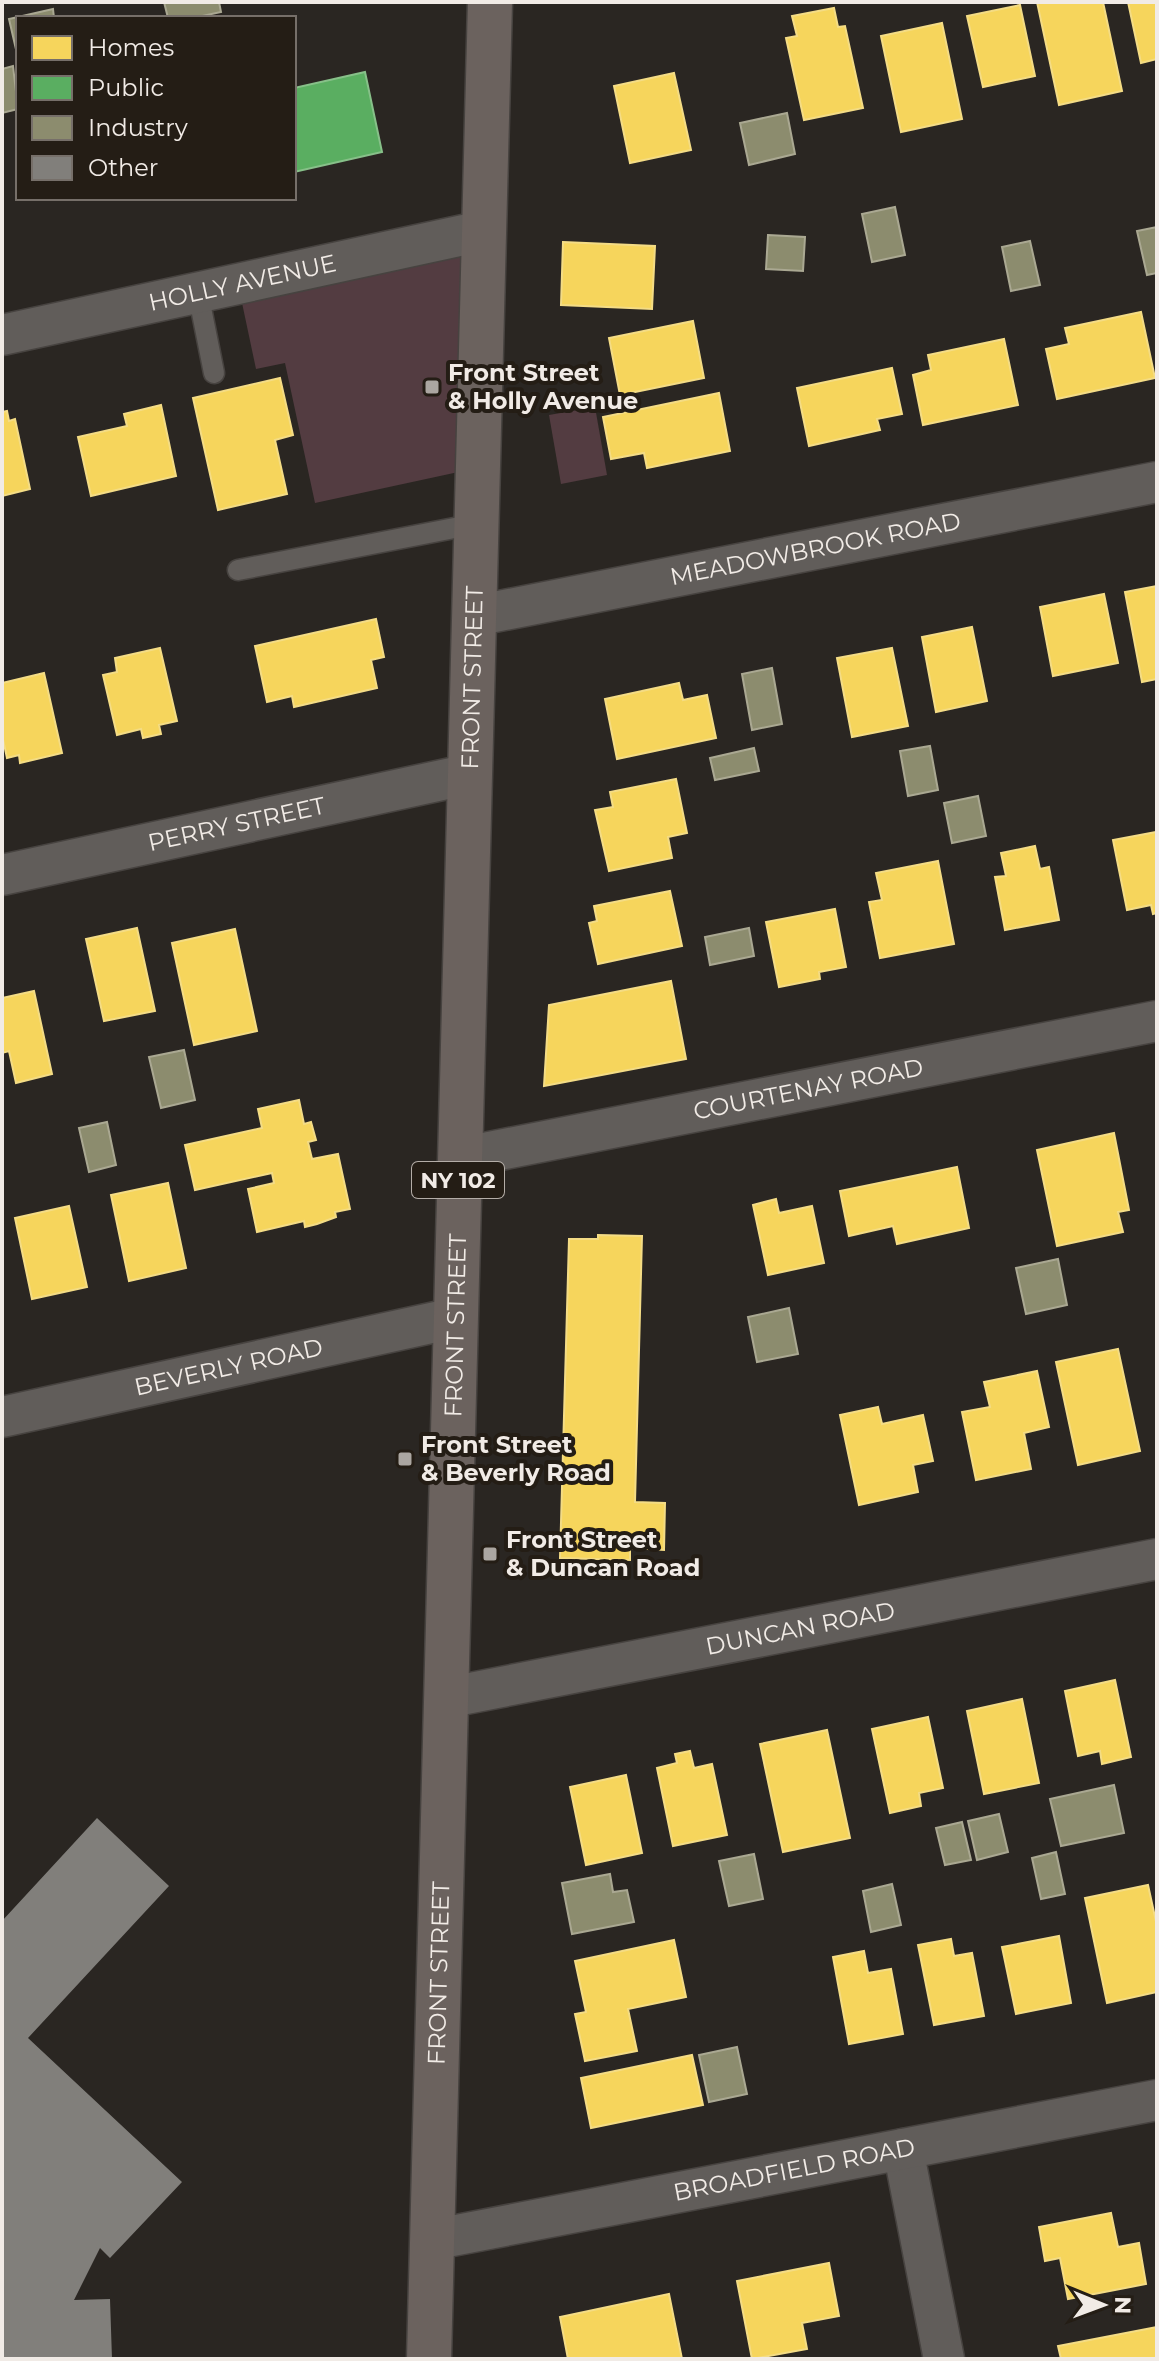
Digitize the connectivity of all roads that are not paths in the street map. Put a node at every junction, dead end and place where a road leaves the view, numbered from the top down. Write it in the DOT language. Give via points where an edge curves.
graph roads {
  1 [pos="490,2"];
  2 [pos="482,231"];
  3 [pos="198,293"];
  4 [pos="2,335"];
  5 [pos="214,373"];
  6 [pos="1157,482"];
  7 [pos="475,524"];
  8 [pos="238,570"];
  9 [pos="474,616"];
  10 [pos="470,774"];
  11 [pos="2,875"];
  12 [pos="1157,1021"];
  13 [pos="459,1158"];
  14 [pos="454,1318"];
  15 [pos="2,1417"];
  16 [pos="1157,1559"];
  17 [pos="445,1698"];
  18 [pos="1157,2100"];
  19 [pos="903,2149"];
  20 [pos="431,2240"];
  21 [pos="429,2359"];
  22 [pos="944,2359"];
  1 -- 2 [label="main road, FRONT STREET / NY 102"];
  2 -- 3 [label="street, HOLLY AVENUE"];
  2 -- 7 [label="main road, FRONT STREET / NY 102"];
  3 -- 4 [label="street, HOLLY AVENUE"];
  3 -- 5 [label="lane"];
  6 -- 9 [label="street, MEADOWBROOK ROAD"];
  7 -- 8 [label="lane"];
  7 -- 9 [label="main road, FRONT STREET / NY 102"];
  9 -- 10 [label="main road, FRONT STREET / NY 102"];
  10 -- 11 [label="street, PERRY STREET"];
  10 -- 13 [label="main road, FRONT STREET / NY 102"];
  12 -- 13 [label="street, COURTENAY ROAD"];
  13 -- 14 [label="main road, FRONT STREET / NY 102"];
  14 -- 15 [label="street, BEVERLY ROAD"];
  14 -- 17 [label="main road, FRONT STREET / NY 102"];
  16 -- 17 [label="street, DUNCAN ROAD"];
  17 -- 20 [label="main road, FRONT STREET / NY 102"];
  18 -- 19 [label="street, BROADFIELD ROAD"];
  19 -- 20 [label="street, BROADFIELD ROAD"];
  19 -- 22 [label="street"];
  20 -- 21 [label="main road, FRONT STREET / NY 102"];
}
